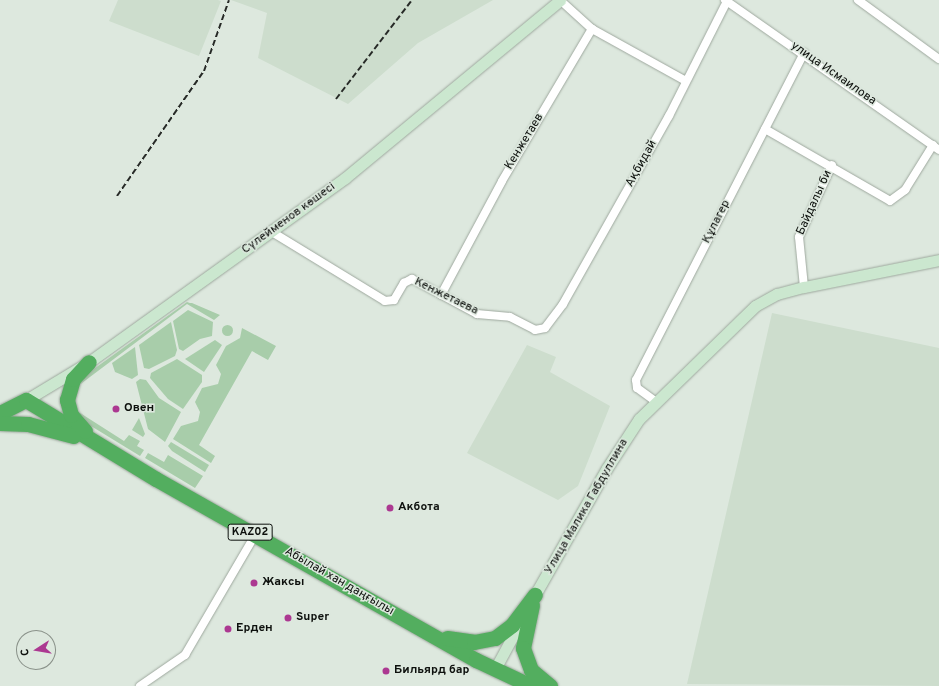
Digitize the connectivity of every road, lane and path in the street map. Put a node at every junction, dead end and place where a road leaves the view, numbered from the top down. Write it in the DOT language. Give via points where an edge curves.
graph roads {
  1 [pos="560,0"];
  2 [pos="858,0"];
  3 [pos="726,1"];
  4 [pos="592,29"];
  5 [pos="804,53"];
  6 [pos="939,59"];
  7 [pos="686,81"];
  8 [pos="765,129"];
  9 [pos="936,147"];
  10 [pos="832,165"];
  11 [pos="272,232"];
  12 [pos="939,260"];
  13 [pos="804,287"];
  14 [pos="441,295"];
  15 [pos="549,323"];
  16 [pos="89,362"];
  17 [pos="26,400"];
  18 [pos="655,401"];
  19 [pos="0,413"];
  20 [pos="0,423"];
  21 [pos="109,451"];
  22 [pos="255,535"];
  23 [pos="535,595"];
  24 [pos="424,630"];
  25 [pos="498,663"];
  26 [pos="517,682"];
  27 [pos="140,686"];
  28 [pos="531,686"];
  29 [pos="550,686"];
  1 -- 4 [label="street"];
  1 -- 11 [label="street, Сүлейменов көшесі" via="406,130"];
  2 -- 6 [label="street"];
  3 -- 5 [label="street, улица Исмаилова"];
  3 -- 7 [label="street, Ақбидай"];
  4 -- 7 [label="street"];
  4 -- 14 [label="street, Кенжетаев" via="502,181"];
  5 -- 8 [label="street, Құлагер"];
  5 -- 9 [label="street, улица Исмаилова"];
  7 -- 15 [label="street, Ақбидай"];
  8 -- 10 [label="street"];
  8 -- 18 [label="street, Құлагер" via="636,380 639,390"];
  9 -- 10 [label="street" via="902,193 890,201"];
  10 -- 13 [label="street, Байдалы би" via="799,237"];
  11 -- 14 [label="street, Кенжетаева" via="385,301 394,300 404,283 412,279"];
  11 -- 16 [label="street, Сүлейменов көшесі"];
  12 -- 13 [label="street, Улица Малика Габдуллина"];
  13 -- 18 [label="street, Улица Малика Габдуллина" via="777,294 755,306"];
  14 -- 15 [label="street, Кенжетаева" via="477,314 510,317 535,330"];
  16 -- 17 [label="street, Сүлейменов көшесі"];
  16 -- 21 [label="highway" via="70,384 68,405 79,425"];
  17 -- 19 [label="highway, Сүлейменов көшесі"];
  17 -- 21 [label="highway, Абылай хан даңғылы / KАZ02"];
  18 -- 23 [label="street, Улица Малика Габдуллина" via="607,468"];
  20 -- 21 [label="highway, KАZ02" via="57,430"];
  21 -- 22 [label="highway, Абылай хан даңғылы / KАZ02"];
  22 -- 24 [label="highway, Абылай хан даңғылы / KАZ02"];
  22 -- 27 [label="street" via="185,655"];
  23 -- 24 [label="highway" via="507,630 489,640 459,641"];
  23 -- 25 [label="street, Улица Малика Габдуллина"];
  23 -- 29 [label="highway" via="523,648 531,670"];
  24 -- 25 [label="highway, Абылай хан даңғылы / KАZ02"];
  25 -- 26 [label="highway, Абылай хан даңғылы / KАZ02"];
  26 -- 28 [label="highway, Абылай хан даңғылы / KАZ02"];
}
